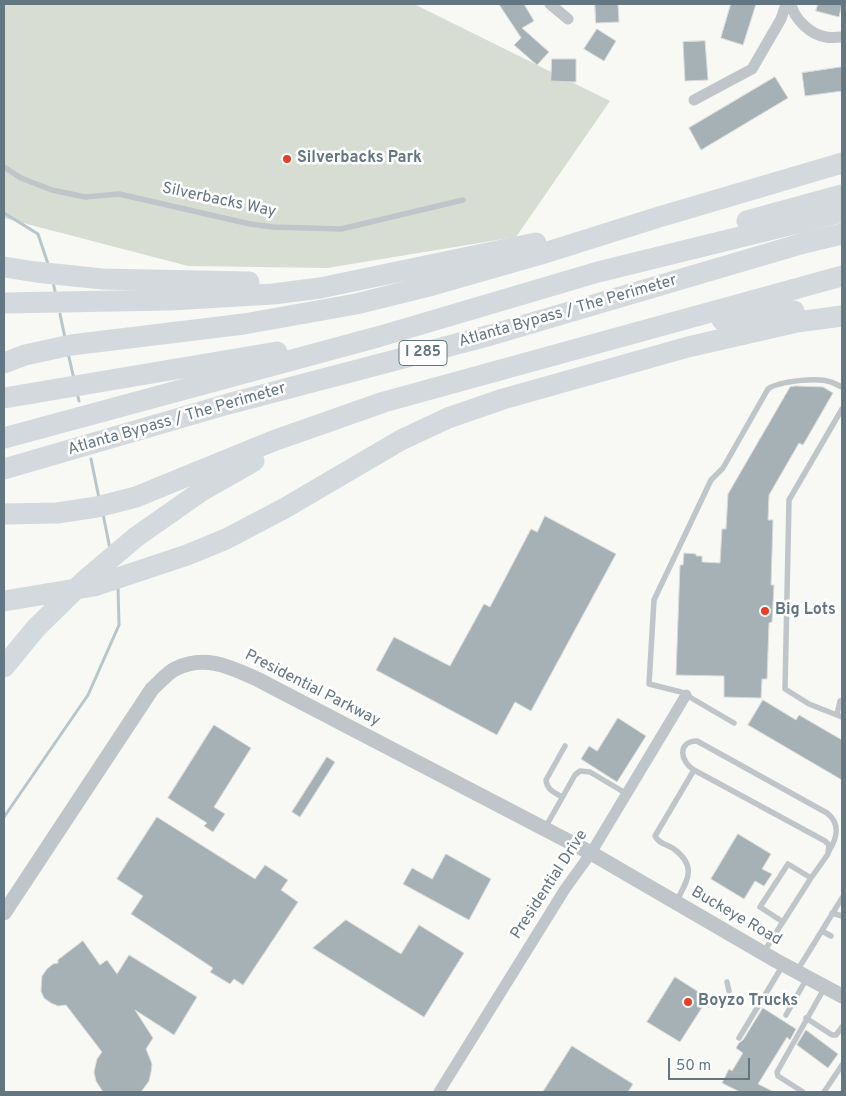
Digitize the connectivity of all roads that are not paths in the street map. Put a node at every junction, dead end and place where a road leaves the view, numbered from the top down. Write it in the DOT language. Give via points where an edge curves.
graph roads {
  1 [pos="550,4"];
  2 [pos="786,4"];
  3 [pos="791,4"];
  4 [pos="568,19"];
  5 [pos="842,37"];
  6 [pos="694,100"];
  7 [pos="842,163"];
  8 [pos="4,167"];
  9 [pos="842,195"];
  10 [pos="463,200"];
  11 [pos="842,212"];
  12 [pos="659,217"];
  13 [pos="842,234"];
  14 [pos="4,267"];
  15 [pos="401,270"];
  16 [pos="598,272"];
  17 [pos="842,276"];
  18 [pos="4,303"];
  19 [pos="842,306"];
  20 [pos="842,316"];
  21 [pos="638,333"];
  22 [pos="381,336"];
  23 [pos="4,363"];
  24 [pos="842,387"];
  25 [pos="4,398"];
  26 [pos="384,402"];
  27 [pos="842,409"];
  28 [pos="4,438"];
  29 [pos="4,469"];
  30 [pos="4,514"];
  31 [pos="4,601"];
  32 [pos="7,662"];
  33 [pos="686,694"];
  34 [pos="840,702"];
  35 [pos="840,716"];
  36 [pos="734,723"];
  37 [pos="565,746"];
  38 [pos="694,770"];
  39 [pos="626,794"];
  40 [pos="562,797"];
  41 [pos="544,828"];
  42 [pos="591,853"];
  43 [pos="828,854"];
  44 [pos="613,866"];
  45 [pos="812,878"];
  46 [pos="842,898"];
  47 [pos="676,902"];
  48 [pos="4,913"];
  49 [pos="832,913"];
  50 [pos="842,916"];
  51 [pos="783,922"];
  52 [pos="822,931"];
  53 [pos="831,936"];
  54 [pos="763,953"];
  55 [pos="796,971"];
  56 [pos="727,982"];
  57 [pos="825,987"];
  58 [pos="729,991"];
  59 [pos="842,996"];
  60 [pos="786,1015"];
  61 [pos="806,1018"];
  62 [pos="842,1027"];
  63 [pos="738,1038"];
  64 [pos="842,1065"];
  65 [pos="439,1092"];
  66 [pos="804,1092"];
  67 [pos="824,1092"];
  1 -- 4 [label="street"];
  2 -- 6 [label="street" via="781,19 752,69"];
  3 -- 5 [label="street" via="792,12 804,26 825,37"];
  7 -- 12 [label="highway"];
  8 -- 10 [label="lane, Silverbacks Way" via="20,178 52,190 86,197 119,194 273,227 341,229"];
  9 -- 16 [label="highway" via="739,223"];
  11 -- 16 [label="highway, Atlanta Bypass / The Perimeter / I 285"];
  12 -- 15 [label="highway"];
  12 -- 23 [label="highway" via="538,256 356,304 244,324 71,345"];
  13 -- 29 [label="highway, Atlanta Bypass / The Perimeter / I 285"];
  14 -- 15 [label="highway" via="102,279 232,283 278,282"];
  15 -- 18 [label="highway" via="320,288 273,294 171,300"];
  16 -- 22 [label="highway, Atlanta Bypass / The Perimeter / I 285"];
  17 -- 21 [label="highway"];
  19 -- 21 [label="highway"];
  20 -- 31 [label="highway" via="797,322 688,347 494,402 448,418 401,440 285,508 187,555 94,586"];
  21 -- 26 [label="highway"];
  22 -- 25 [label="highway"];
  22 -- 28 [label="highway, Atlanta Bypass / The Perimeter / I 285"];
  24 -- 33 [label="lane" via="830,381 774,384 768,389 723,468 711,480 654,600 649,684"];
  26 -- 30 [label="highway" via="311,427 136,497 57,513"];
  26 -- 32 [label="highway" via="256,460 203,490 136,537 84,581"];
  27 -- 35 [label="lane" via="789,500 785,689 809,704"];
  33 -- 36 [label="lane"];
  33 -- 39 [label="street, Presidential Drive"];
  34 -- 35 [label="lane"];
  37 -- 40 [label="lane" via="546,780 546,786"];
  38 -- 43 [label="lane" via="825,840 829,846"];
  38 -- 43 [label="lane" via="682,758 685,747 697,740 827,813 835,822 836,835"];
  38 -- 47 [label="lane" via="654,836 674,849 687,863 689,877"];
  39 -- 40 [label="lane" via="585,770 575,774"];
  39 -- 42 [label="street, Presidential Drive"];
  40 -- 41 [label="lane"];
  41 -- 42 [label="street, Presidential Parkway"];
  41 -- 48 [label="street, Presidential Parkway" via="257,679 221,664 194,662 174,670 152,690"];
  42 -- 44 [label="street, Presidential Parkway"];
  42 -- 65 [label="street, Presidential Drive" via="565,889"];
  43 -- 45 [label="lane"];
  44 -- 47 [label="street, Buckeye Road"];
  45 -- 51 [label="lane"];
  45 -- 51 [label="lane" via="788,864 764,900 760,907"];
  46 -- 49 [label="lane"];
  47 -- 54 [label="street, Buckeye Road"];
  49 -- 50 [label="lane"];
  49 -- 52 [label="lane"];
  51 -- 54 [label="lane"];
  52 -- 53 [label="lane"];
  52 -- 55 [label="lane"];
  54 -- 55 [label="street, Buckeye Road"];
  55 -- 57 [label="street, Buckeye Road"];
  55 -- 60 [label="lane"];
  55 -- 63 [label="lane"];
  56 -- 58 [label="lane"];
  57 -- 59 [label="street, Buckeye Road"];
  57 -- 61 [label="lane"];
  61 -- 62 [label="lane" via="832,1036"];
  61 -- 66 [label="lane" via="777,1072 778,1076"];
  64 -- 67 [label="lane"];
}
